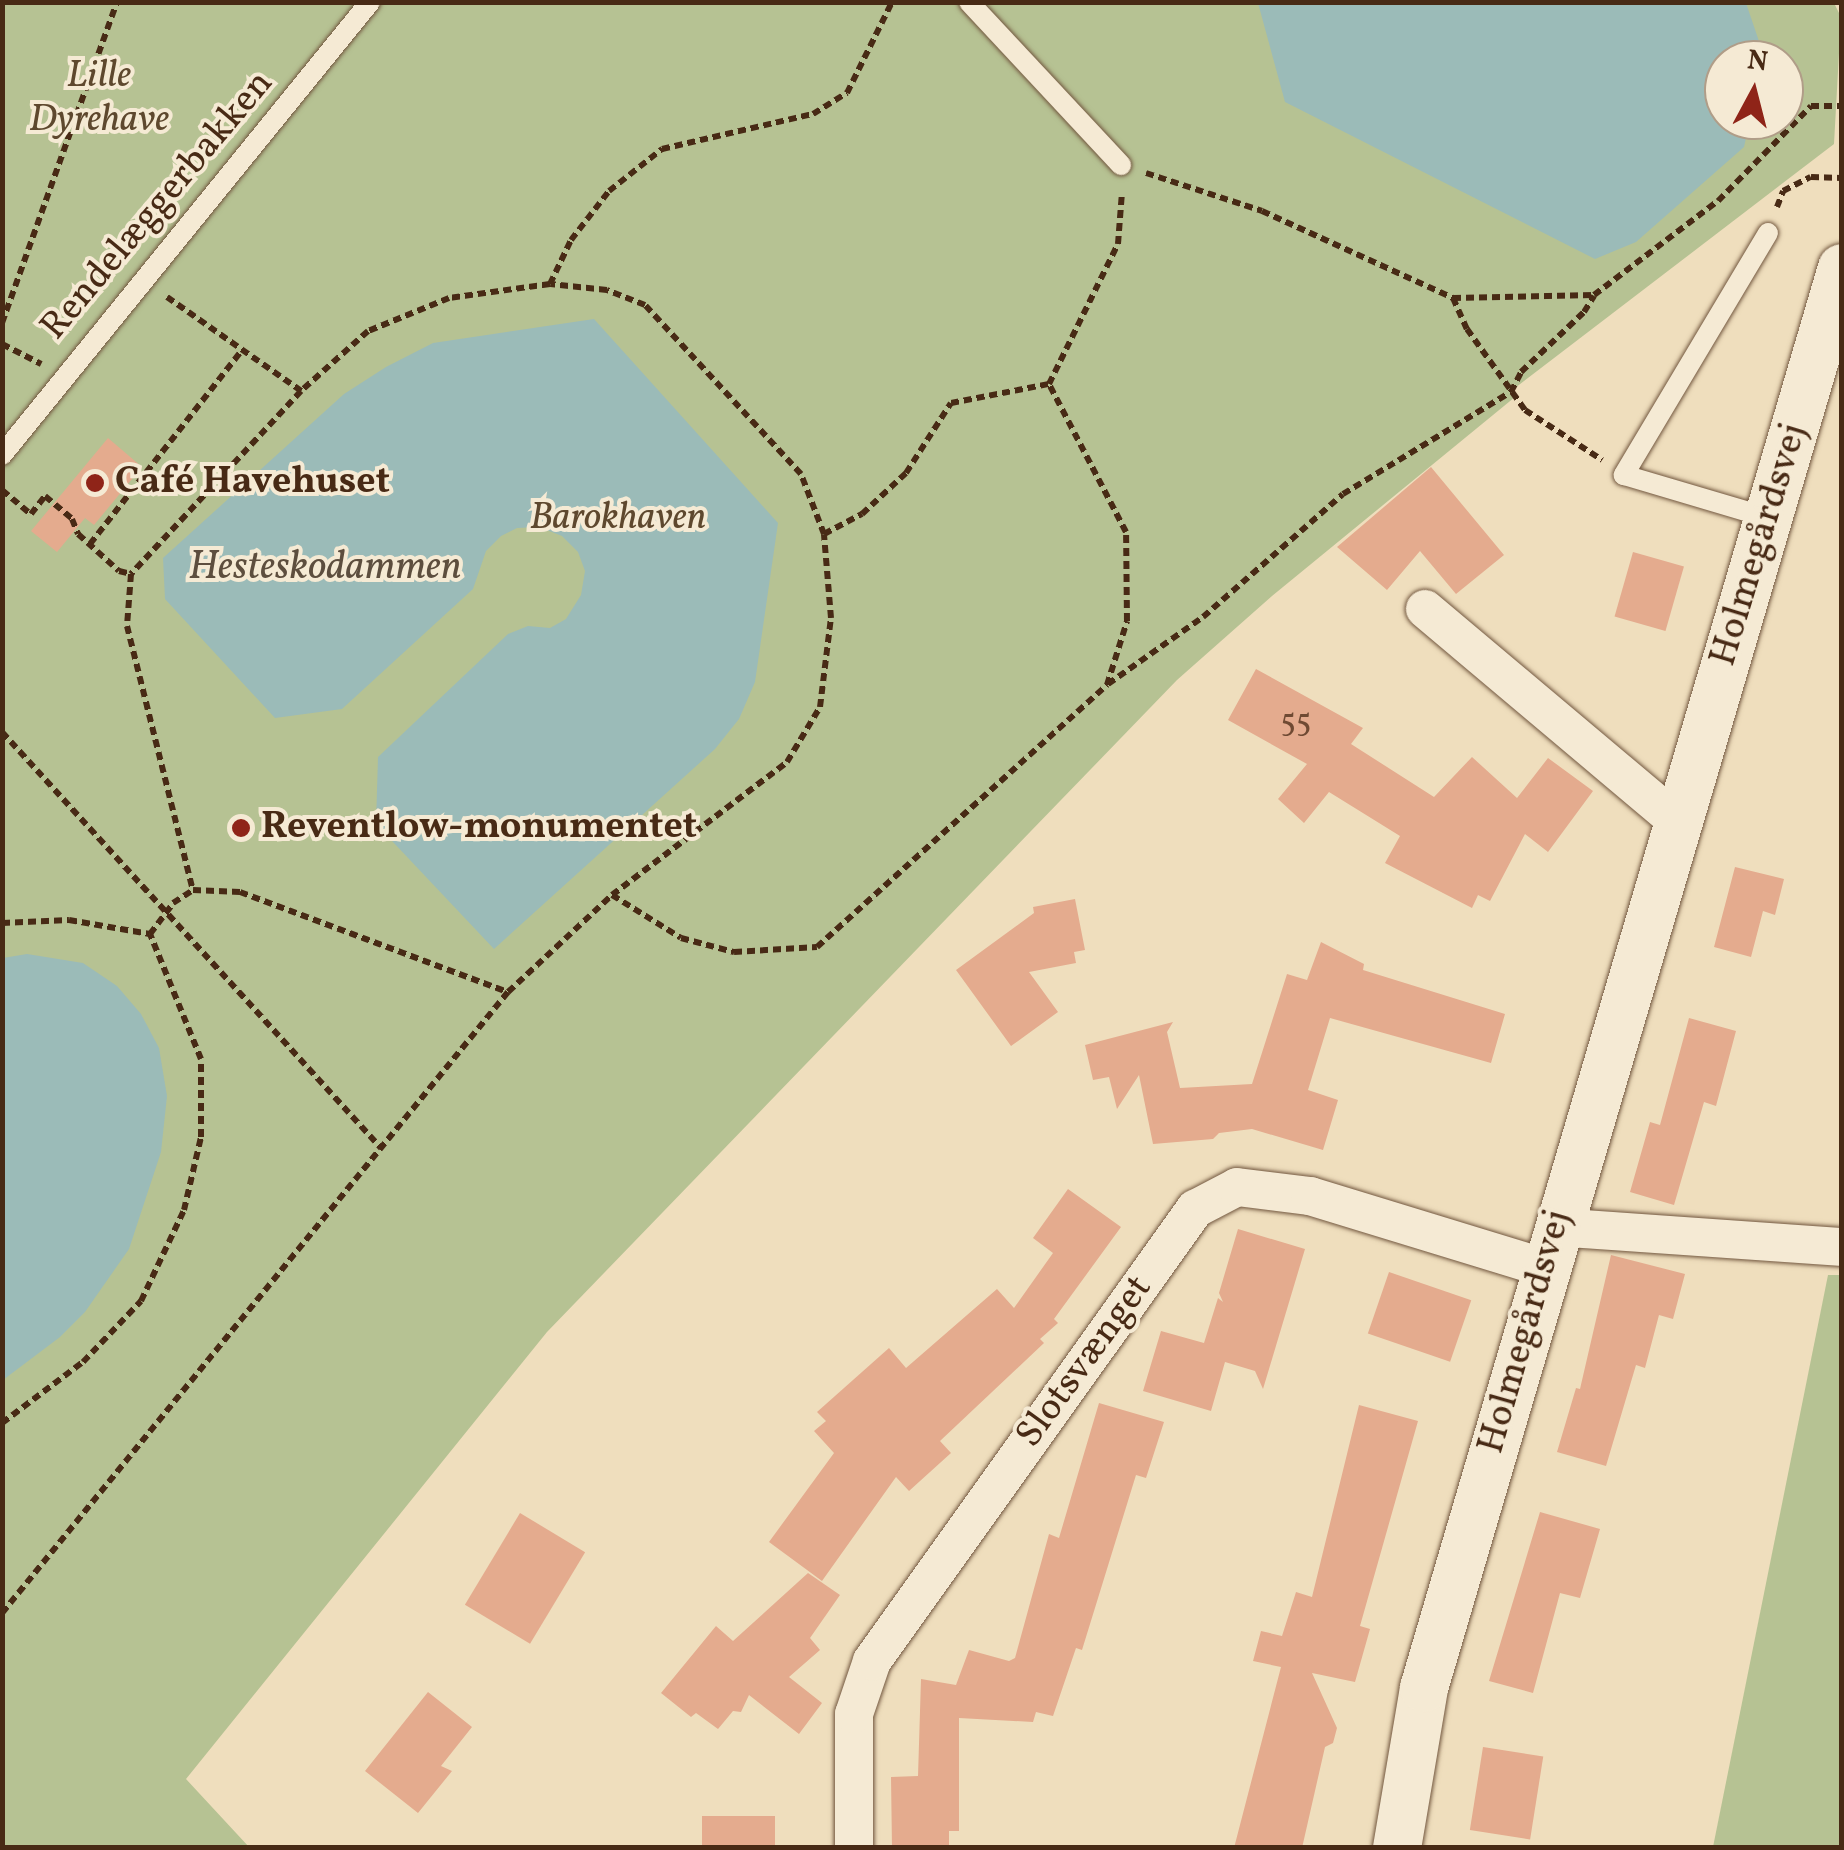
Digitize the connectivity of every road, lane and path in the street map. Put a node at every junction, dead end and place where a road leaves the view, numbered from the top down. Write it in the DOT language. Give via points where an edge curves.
graph roads {
  1 [pos="117,2"];
  2 [pos="370,2"];
  3 [pos="892,2"];
  4 [pos="969,2"];
  5 [pos="1842,106"];
  6 [pos="1122,166"];
  7 [pos="1842,178"];
  8 [pos="1768,233"];
  9 [pos="1842,268"];
  10 [pos="146,282"];
  11 [pos="550,284"];
  12 [pos="1594,295"];
  13 [pos="1453,298"];
  14 [pos="2,324"];
  15 [pos="2,344"];
  16 [pos="242,350"];
  17 [pos="63,376"];
  18 [pos="1049,384"];
  19 [pos="301,391"];
  20 [pos="1511,392"];
  21 [pos="2,454"];
  22 [pos="1624,474"];
  23 [pos="2,490"];
  24 [pos="1768,518"];
  25 [pos="824,534"];
  26 [pos="90,544"];
  27 [pos="131,574"];
  28 [pos="1425,609"];
  29 [pos="1108,685"];
  30 [pos="2,732"];
  31 [pos="1677,820"];
  32 [pos="193,890"];
  33 [pos="612,895"];
  34 [pos="166,913"];
  35 [pos="2,923"];
  36 [pos="150,934"];
  37 [pos="508,992"];
  38 [pos="381,1148"];
  39 [pos="1551,1247"];
  40 [pos="1842,1247"];
  41 [pos="2,1423"];
  42 [pos="2,1613"];
  43 [pos="854,1848"];
  44 [pos="1396,1848"];
  1 -- 14 [label="path"];
  2 -- 10 [label="lane, Rendelæggerbakken"];
  3 -- 11 [label="path" via="848,93 814,114 662,149 609,191 570,240"];
  4 -- 6 [label="lane"];
  5 -- 12 [label="path" via="1811,106 1718,201"];
  6 -- 13 [label="path" via="1262,211"];
  6 -- 18 [label="path" via="1118,244"];
  7 -- 8 [label="path" via="1811,177 1784,191"];
  8 -- 22 [label="lane"];
  9 -- 24 [label="street, Holmegårdsvej"];
  10 -- 16 [label="path"];
  10 -- 17 [label="lane, Rendelæggerbakken"];
  11 -- 19 [label="path" via="450,298 368,331"];
  11 -- 25 [label="path" via="608,290 645,305 802,474"];
  12 -- 13 [label="path"];
  12 -- 20 [label="path" via="1521,372"];
  13 -- 20 [label="path"];
  15 -- 17 [label="path"];
  16 -- 19 [label="path"];
  16 -- 26 [label="path"];
  17 -- 21 [label="lane, Rendelæggerbakken"];
  18 -- 25 [label="path" via="951,404 906,473 862,514"];
  18 -- 29 [label="path" via="1126,532 1127,621"];
  19 -- 27 [label="path"];
  20 -- 22 [label="path" via="1525,410"];
  20 -- 29 [label="path" via="1343,494 1203,616"];
  22 -- 24 [label="lane"];
  23 -- 26 [label="path" via="32,514 45,496"];
  24 -- 31 [label="street, Holmegårdsvej"];
  25 -- 33 [label="path" via="831,618 820,706 787,762"];
  26 -- 27 [label="path"];
  27 -- 32 [label="path" via="127,626"];
  28 -- 31 [label="street"];
  29 -- 33 [label="path" via="817,948 734,952 681,938"];
  30 -- 34 [label="path"];
  31 -- 39 [label="street, Holmegårdsvej"];
  32 -- 34 [label="path"];
  32 -- 37 [label="path" via="240,892"];
  33 -- 37 [label="path"];
  34 -- 36 [label="path"];
  34 -- 38 [label="path"];
  35 -- 36 [label="path" via="69,920"];
  36 -- 41 [label="path" via="201,1059 200,1137 184,1210 141,1301 84,1362"];
  37 -- 38 [label="path"];
  38 -- 42 [label="path"];
  39 -- 40 [label="street, Slotsvænget"];
  39 -- 43 [label="street, Slotsvænget" via="1237,1186 1195,1209 872,1661 854,1714"];
  39 -- 44 [label="street, Holmegårdsvej" via="1424,1688"];
}
